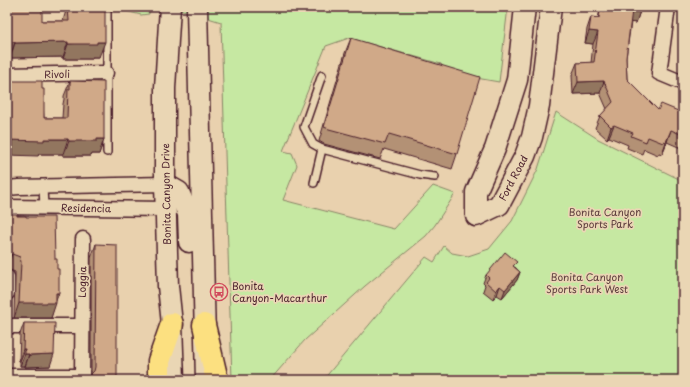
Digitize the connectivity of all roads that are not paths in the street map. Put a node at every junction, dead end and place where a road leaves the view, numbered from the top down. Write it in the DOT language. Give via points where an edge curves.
graph roads {
  1 [pos="170,7"];
  2 [pos="525,7"];
  3 [pos="551,7"];
  4 [pos="668,7"];
  5 [pos="106,11"];
  6 [pos="198,11"];
  7 [pos="106,73"];
  8 [pos="7,74"];
  9 [pos="322,75"];
  10 [pos="683,83"];
  11 [pos="322,149"];
  12 [pos="106,152"];
  13 [pos="435,177"];
  14 [pos="314,183"];
  15 [pos="165,184"];
  16 [pos="43,187"];
  17 [pos="7,188"];
  18 [pos="7,207"];
  19 [pos="44,207"];
  20 [pos="166,209"];
  21 [pos="83,239"];
  22 [pos="7,277"];
  23 [pos="7,293"];
  24 [pos="204,318"];
  25 [pos="172,324"];
  26 [pos="7,326"];
  27 [pos="81,326"];
  28 [pos="7,376"];
  29 [pos="82,378"];
  30 [pos="159,380"];
  31 [pos="174,380"];
  32 [pos="206,380"];
  33 [pos="217,380"];
  1 -- 15 [label="main road, Bonita Canyon Drive" via="165,88"];
  2 -- 3 [label="main road, Ford Road" via="517,80 495,150 476,192 476,216 499,205 532,137 539,106"];
  4 -- 10 [label="street" via="659,73"];
  5 -- 7 [label="lane"];
  6 -- 24 [label="main road"];
  7 -- 8 [label="street, Rivoli"];
  7 -- 12 [label="lane"];
  9 -- 11 [label="lane" via="304,127 313,144"];
  11 -- 13 [label="lane"];
  11 -- 14 [label="lane"];
  15 -- 16 [label="street"];
  15 -- 20 [label="main road, Bonita Canyon Drive"];
  15 -- 24 [label="main road" via="179,192 188,214 191,292"];
  16 -- 17 [label="street"];
  16 -- 19 [label="lane"];
  18 -- 19 [label="street, Residencia"];
  19 -- 20 [label="street, Residencia"];
  20 -- 25 [label="main road, Bonita Canyon Drive" via="168,286"];
  21 -- 27 [label="street, Loggia"];
  22 -- 23 [label="street"];
  24 -- 32 [label="main road"];
  24 -- 33 [label="main road"];
  25 -- 30 [label="main road" via="159,361"];
  25 -- 31 [label="main road, Bonita Canyon Drive"];
  26 -- 27 [label="street"];
  27 -- 29 [label="street, Loggia"];
  28 -- 29 [label="street, Loggia"];
}
